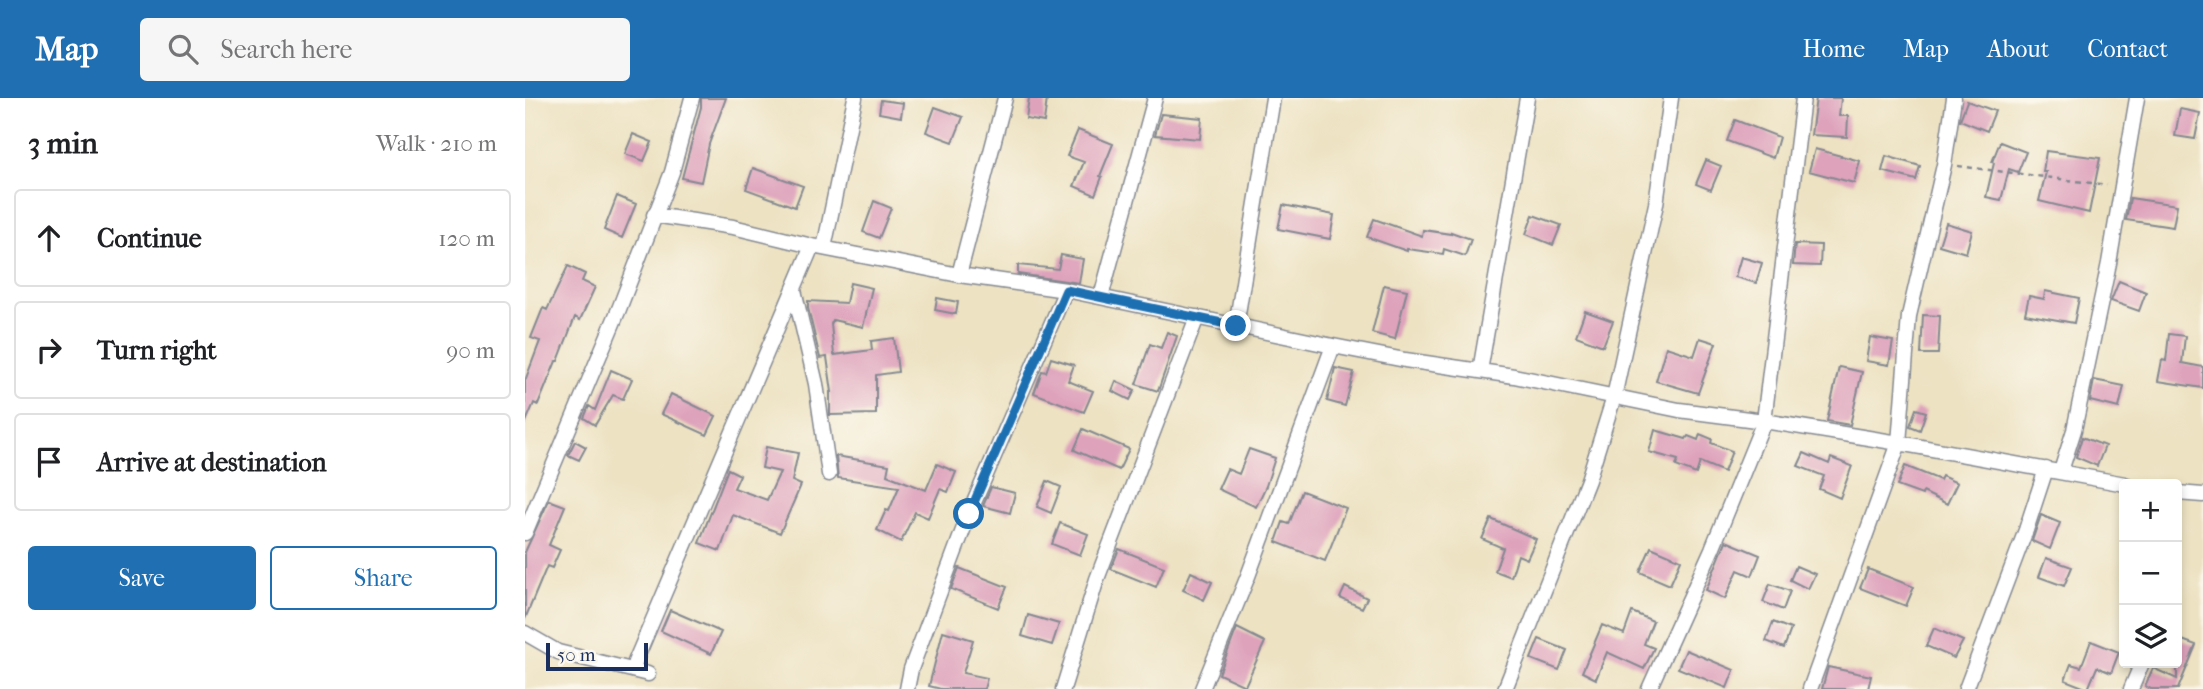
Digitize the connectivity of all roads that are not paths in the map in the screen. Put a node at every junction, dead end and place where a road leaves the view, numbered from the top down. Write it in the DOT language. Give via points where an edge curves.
graph roads {
  1 [pos="692,98"];
  2 [pos="855,98"];
  3 [pos="1005,98"];
  4 [pos="1156,98"];
  5 [pos="1273,98"];
  6 [pos="1527,98"];
  7 [pos="1671,98"];
  8 [pos="1803,98"];
  9 [pos="1954,98"];
  10 [pos="2137,98"];
  11 [pos="654,215"];
  12 [pos="818,247"];
  13 [pos="959,275"];
  14 [pos="793,290"];
  15 [pos="1066,290"];
  16 [pos="1101,297"];
  17 [pos="1197,317"];
  18 [pos="1236,326"];
  19 [pos="1333,346"];
  20 [pos="1480,371"];
  21 [pos="1614,397"];
  22 [pos="1764,421"];
  23 [pos="1899,443"];
  24 [pos="2053,470"];
  25 [pos="829,474"];
  26 [pos="2119,483"];
  27 [pos="2182,493"];
  28 [pos="2203,495"];
  29 [pos="525,533"];
  30 [pos="525,633"];
  31 [pos="635,662"];
  32 [pos="2140,668"];
  33 [pos="648,674"];
  34 [pos="907,689"];
  35 [pos="1063,689"];
  36 [pos="1202,689"];
  37 [pos="1505,689"];
  38 [pos="1649,689"];
  39 [pos="1810,689"];
  40 [pos="1966,689"];
  41 [pos="2131,689"];
  1 -- 11 [label="street" via="672,172"];
  2 -- 12 [label="street"];
  3 -- 13 [label="street"];
  4 -- 16 [label="street"];
  5 -- 18 [label="street"];
  6 -- 20 [label="street"];
  7 -- 21 [label="street" via="1656,204"];
  8 -- 22 [label="street"];
  9 -- 23 [label="street" via="1944,165 1909,316"];
  10 -- 24 [label="street" via="2074,430"];
  11 -- 12 [label="street"];
  11 -- 29 [label="street"];
  12 -- 13 [label="street"];
  12 -- 14 [label="street"];
  13 -- 15 [label="street"];
  14 -- 25 [label="street" via="816,384"];
  14 -- 31 [label="street"];
  15 -- 16 [label="street"];
  15 -- 34 [label="street" via="969,514"];
  16 -- 17 [label="street"];
  17 -- 18 [label="street"];
  17 -- 35 [label="street" via="1097,579"];
  18 -- 19 [label="street"];
  19 -- 20 [label="street"];
  19 -- 36 [label="street"];
  20 -- 21 [label="street"];
  21 -- 22 [label="street"];
  21 -- 37 [label="street" via="1588,480"];
  22 -- 23 [label="street"];
  22 -- 38 [label="street"];
  23 -- 24 [label="street"];
  23 -- 39 [label="street"];
  24 -- 26 [label="street"];
  24 -- 40 [label="street"];
  27 -- 28 [label="street"];
  30 -- 33 [label="street" via="558,652"];
  32 -- 41 [label="street"];
}
